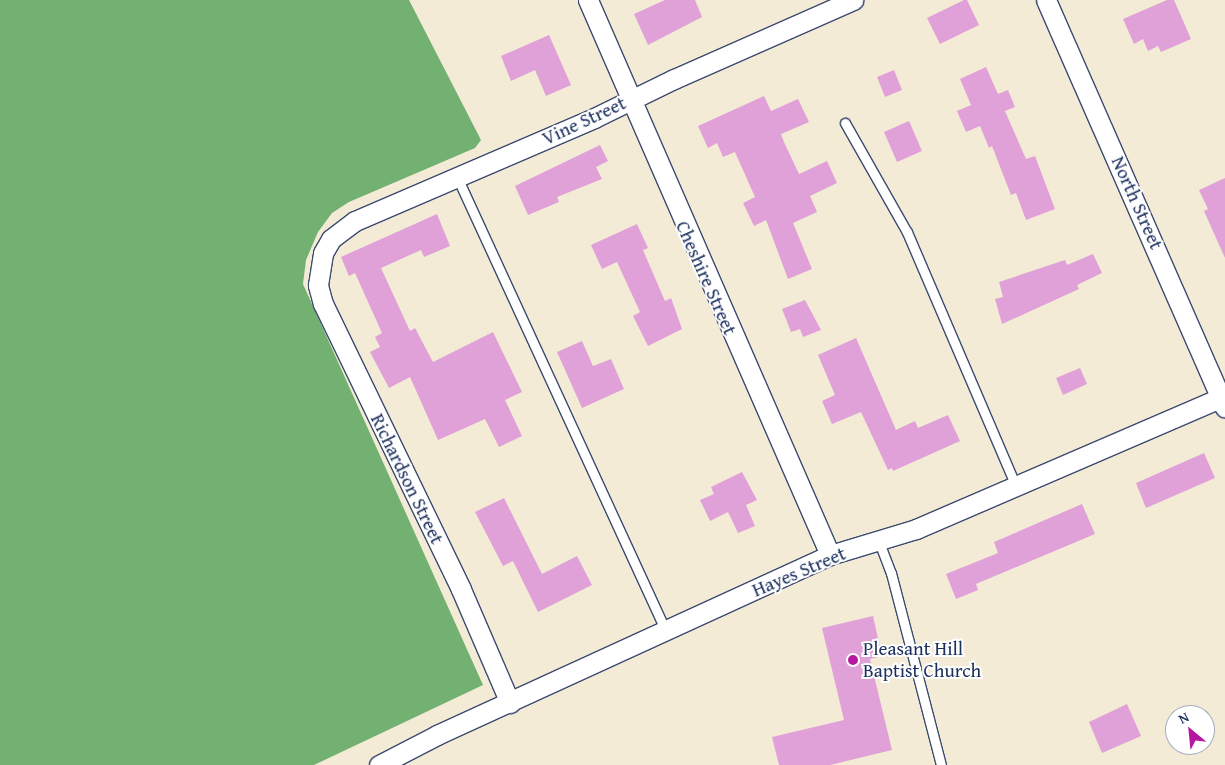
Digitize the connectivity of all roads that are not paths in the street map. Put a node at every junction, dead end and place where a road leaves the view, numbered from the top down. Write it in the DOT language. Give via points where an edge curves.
graph roads {
  1 [pos="588,0"];
  2 [pos="853,0"];
  3 [pos="1046,0"];
  4 [pos="629,101"];
  5 [pos="844,123"];
  6 [pos="456,177"];
  7 [pos="322,252"];
  8 [pos="1224,400"];
  9 [pos="1016,486"];
  10 [pos="879,542"];
  11 [pos="830,555"];
  12 [pos="666,632"];
  13 [pos="510,703"];
  14 [pos="379,765"];
  15 [pos="941,765"];
  1 -- 4 [label="street, Cheshire Street"];
  2 -- 4 [label="street, Vine Street"];
  3 -- 8 [label="street, North Street"];
  4 -- 6 [label="street, Vine Street"];
  4 -- 11 [label="street, Cheshire Street"];
  5 -- 9 [label="lane" via="907,232"];
  6 -- 7 [label="street, Vine Street" via="349,225 331,239"];
  6 -- 12 [label="lane"];
  7 -- 13 [label="street, Richardson Street" via="318,285 323,304 461,590"];
  8 -- 9 [label="street, Hayes Street"];
  9 -- 10 [label="street, Hayes Street"];
  10 -- 11 [label="street, Hayes Street"];
  10 -- 15 [label="lane" via="891,573"];
  11 -- 12 [label="street, Hayes Street"];
  12 -- 13 [label="street, Hayes Street"];
  13 -- 14 [label="street, Hayes Street" via="437,734"];
}
